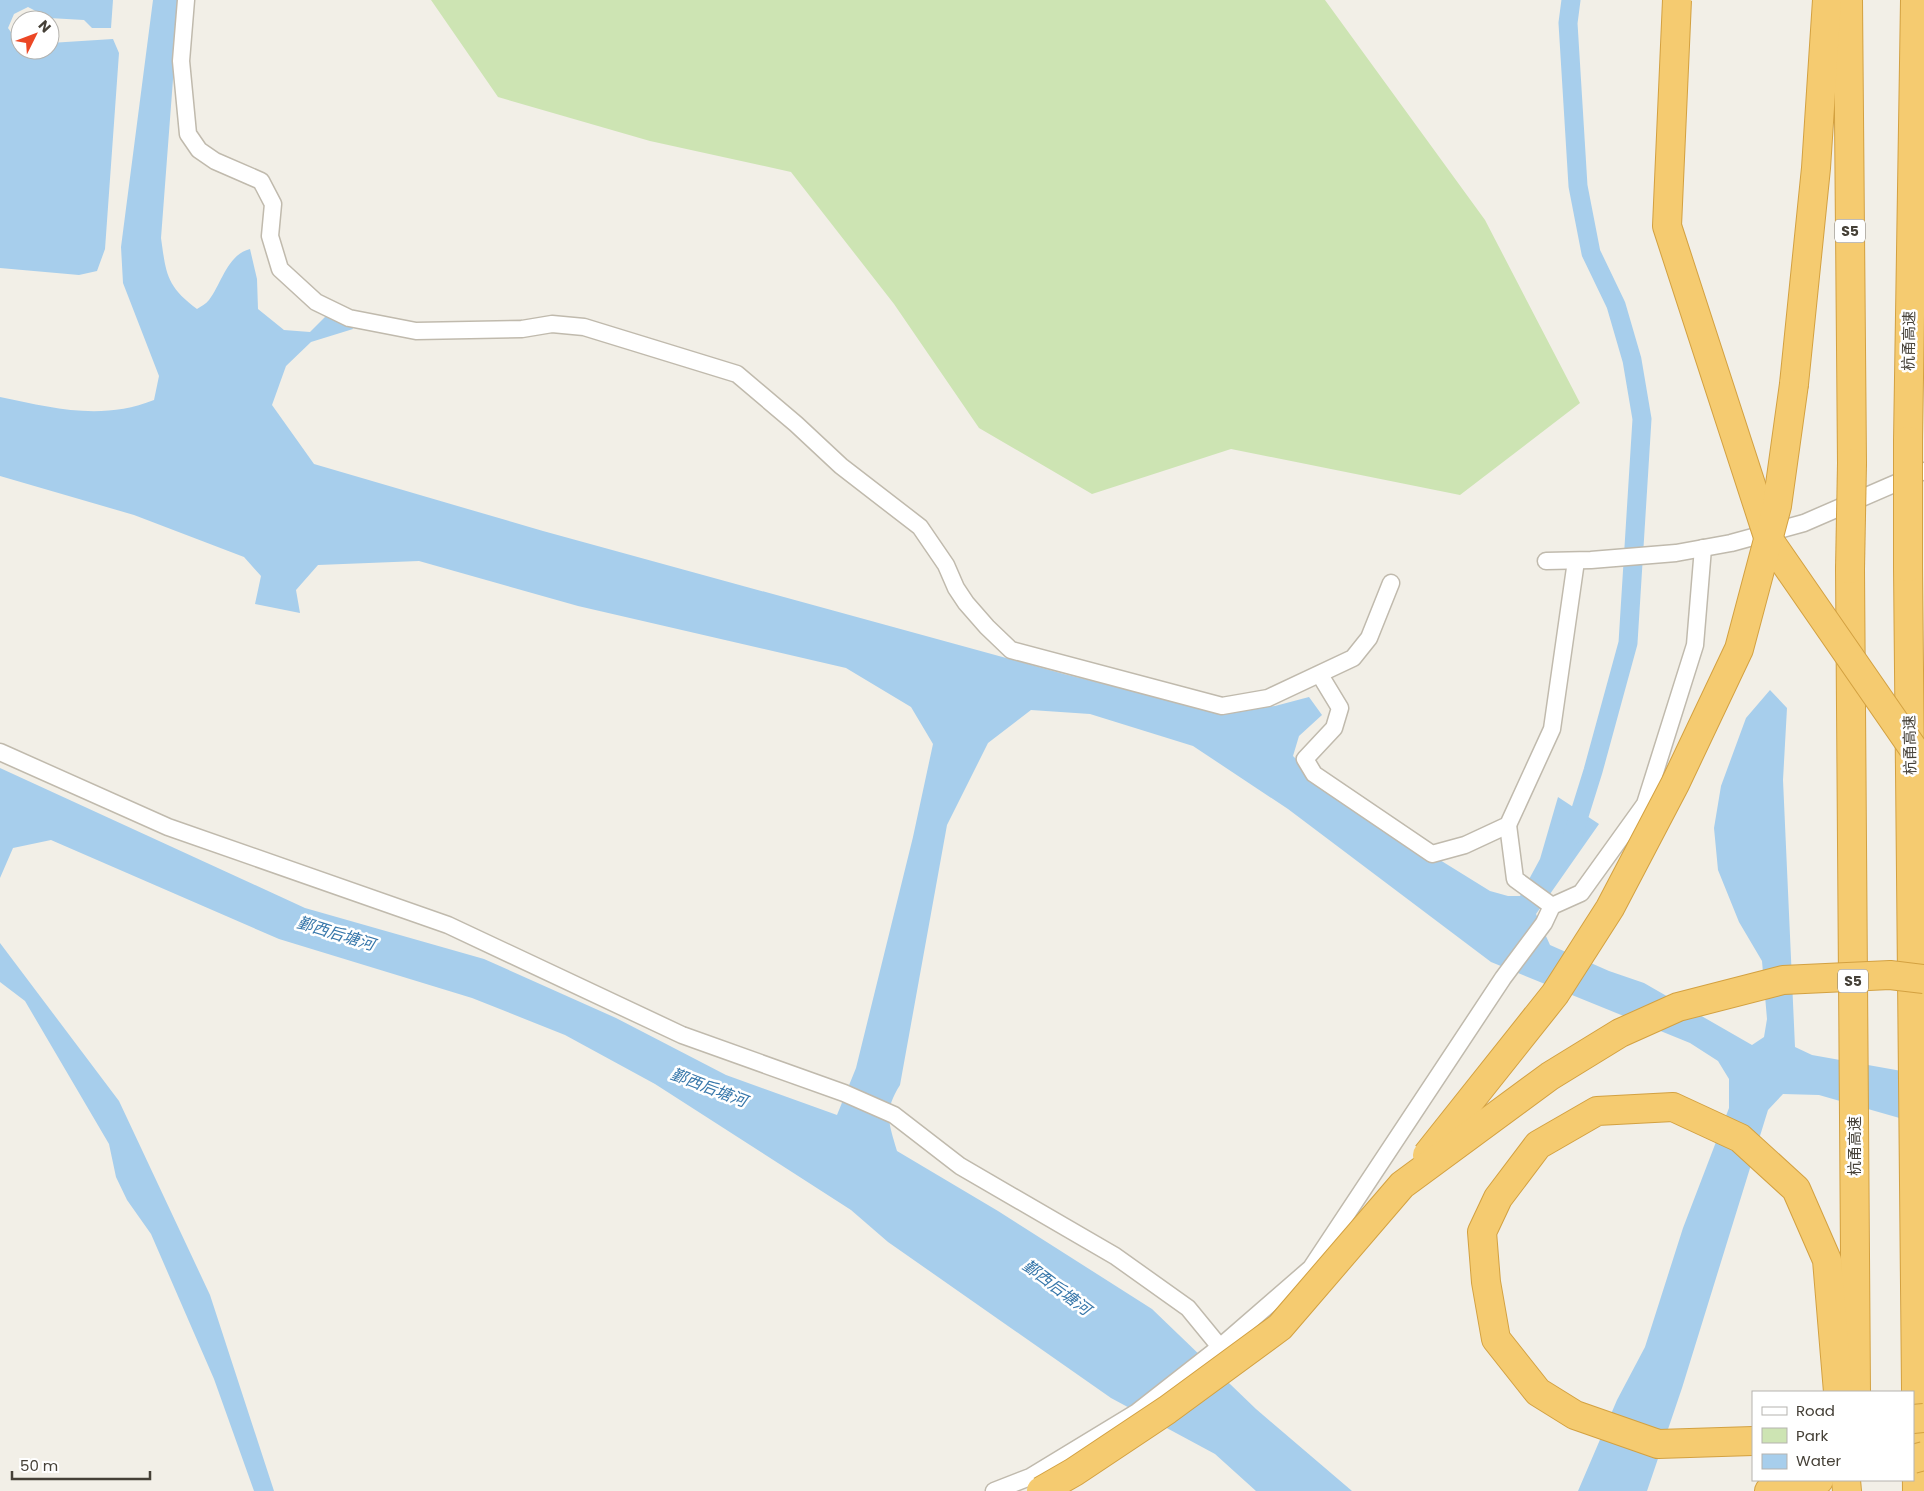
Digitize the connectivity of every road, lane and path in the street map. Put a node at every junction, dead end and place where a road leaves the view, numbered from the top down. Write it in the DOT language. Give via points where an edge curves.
graph roads {
  1 [pos="186,0"];
  2 [pos="1677,0"];
  3 [pos="1827,0"];
  4 [pos="1848,0"];
  5 [pos="1915,0"];
  6 [pos="1924,471"];
  7 [pos="1703,548"];
  8 [pos="1546,561"];
  9 [pos="1584,561"];
  10 [pos="1391,583"];
  11 [pos="1320,675"];
  12 [pos="0,752"];
  13 [pos="1924,764"];
  14 [pos="1508,825"];
  15 [pos="1552,906"];
  16 [pos="1924,979"];
  17 [pos="1402,1185"];
  18 [pos="1220,1346"];
  19 [pos="1838,1391"];
  20 [pos="1856,1391"];
  21 [pos="1752,1441"];
  22 [pos="1814,1481"];
  23 [pos="994,1491"];
  24 [pos="1041,1491"];
  25 [pos="1769,1491"];
  26 [pos="1917,1491"];
  1 -- 11 [label="street" via="181,61 188,134 199,150 215,161 261,181 273,204 270,236 280,269 316,302 349,318 416,331 522,329 552,324 584,327 737,374 841,466 920,527 966,602 1011,650 1222,706 1268,698"];
  2 -- 13 [label="highway, bridge" via="1667,226 1769,540"];
  3 -- 17 [label="highway, bridge" via="1816,168 1794,384 1777,506 1739,649 1675,784 1610,908 1555,994"];
  4 -- 20 [label="highway, 杭甬高速 / S5, bridge"];
  5 -- 26 [label="highway, 杭甬高速, bridge" via="1908,567"];
  6 -- 7 [label="street" via="1804,523"];
  7 -- 9 [label="street"];
  7 -- 15 [label="street" via="1695,645 1645,804 1582,894"];
  8 -- 9 [label="street"];
  9 -- 14 [label="street" via="1552,730"];
  10 -- 11 [label="street" via="1368,638 1352,658"];
  11 -- 14 [label="street" via="1340,708 1334,728 1305,759 1314,774 1432,854 1465,845"];
  12 -- 18 [label="street" via="168,827 448,926 682,1035 844,1092 894,1115 960,1166 1115,1256 1188,1308"];
  14 -- 15 [label="street" via="1515,880"];
  15 -- 18 [label="street" via="1544,923 1503,978 1311,1268"];
  16 -- 17 [label="highway, bridge" via="1890,975 1783,980 1678,1007 1620,1033 1550,1076"];
  17 -- 24 [label="highway, bridge" via="1280,1328 1167,1410"];
  18 -- 23 [label="street" via="1137,1412 1030,1477"];
  19 -- 21 [label="highway" via="1827,1260 1796,1188 1740,1138 1673,1107 1597,1111 1538,1145 1498,1198 1482,1232 1486,1282 1496,1339 1538,1392 1575,1415 1658,1444"];
  22 -- 25 [label="highway"];
}
